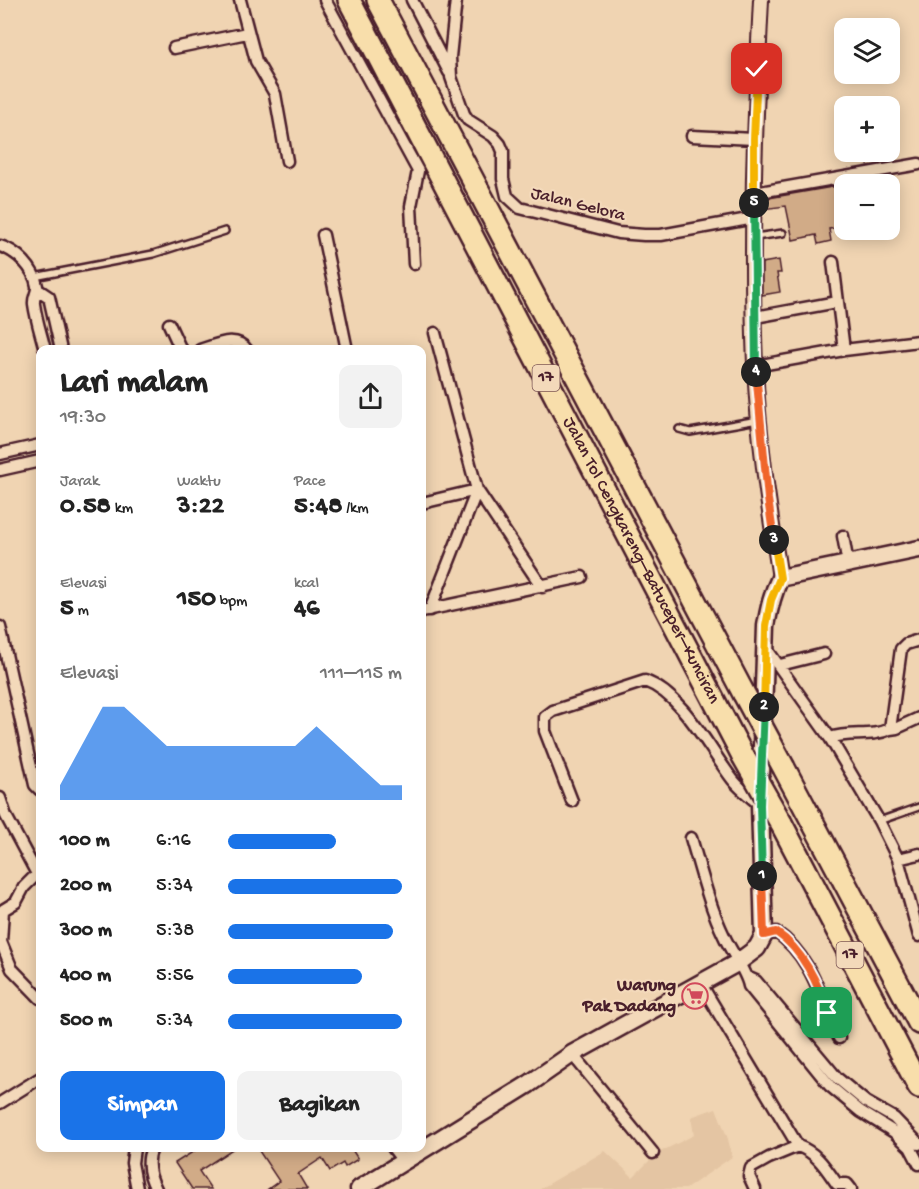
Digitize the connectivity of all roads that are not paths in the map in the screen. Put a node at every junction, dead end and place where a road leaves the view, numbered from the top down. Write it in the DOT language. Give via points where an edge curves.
graph roads {
  1 [pos="240,0"];
  2 [pos="325,0"];
  3 [pos="349,0"];
  4 [pos="378,0"];
  5 [pos="412,0"];
  6 [pos="456,0"];
  7 [pos="761,0"];
  8 [pos="247,33"];
  9 [pos="174,48"];
  10 [pos="452,77"];
  11 [pos="692,136"];
  12 [pos="754,139"];
  13 [pos="288,161"];
  14 [pos="919,164"];
  15 [pos="754,193"];
  16 [pos="754,218"];
  17 [pos="225,231"];
  18 [pos="783,233"];
  19 [pos="323,235"];
  20 [pos="753,237"];
  21 [pos="0,246"];
  22 [pos="833,262"];
  23 [pos="414,264"];
  24 [pos="36,283"];
  25 [pos="837,302"];
  26 [pos="755,317"];
  27 [pos="169,324"];
  28 [pos="435,333"];
  29 [pos="919,341"];
  30 [pos="44,345"];
  31 [pos="60,345"];
  32 [pos="179,345"];
  33 [pos="218,345"];
  34 [pos="244,345"];
  35 [pos="346,345"];
  36 [pos="844,350"];
  37 [pos="755,366"];
  38 [pos="760,419"];
  39 [pos="679,429"];
  40 [pos="36,446"];
  41 [pos="0,454"];
  42 [pos="36,462"];
  43 [pos="0,470"];
  44 [pos="477,490"];
  45 [pos="426,502"];
  46 [pos="843,536"];
  47 [pos="919,549"];
  48 [pos="848,564"];
  49 [pos="582,577"];
  50 [pos="780,578"];
  51 [pos="542,587"];
  52 [pos="426,610"];
  53 [pos="0,627"];
  54 [pos="919,640"];
  55 [pos="766,648"];
  56 [pos="824,654"];
  57 [pos="780,665"];
  58 [pos="919,718"];
  59 [pos="890,729"];
  60 [pos="830,738"];
  61 [pos="36,786"];
  62 [pos="0,798"];
  63 [pos="572,801"];
  64 [pos="760,805"];
  65 [pos="919,807"];
  66 [pos="879,821"];
  67 [pos="691,838"];
  68 [pos="919,854"];
  69 [pos="897,859"];
  70 [pos="36,872"];
  71 [pos="36,875"];
  72 [pos="2,909"];
  73 [pos="764,935"];
  74 [pos="919,936"];
  75 [pos="742,970"];
  76 [pos="700,984"];
  77 [pos="36,994"];
  78 [pos="919,1023"];
  79 [pos="839,1038"];
  80 [pos="572,1054"];
  81 [pos="36,1080"];
  82 [pos="919,1087"];
  83 [pos="0,1103"];
  84 [pos="426,1139"];
  85 [pos="919,1144"];
  86 [pos="798,1146"];
  87 [pos="132,1152"];
  88 [pos="150,1152"];
  89 [pos="398,1154"];
  90 [pos="653,1154"];
  91 [pos="919,1164"];
  92 [pos="137,1189"];
  93 [pos="156,1189"];
  94 [pos="359,1189"];
  95 [pos="755,1189"];
  96 [pos="851,1189"];
  1 -- 8 [label="street"];
  2 -- 23 [label="street" via="418,171 411,206"];
  3 -- 82 [label="highway, Jalan Tol Cengkareng–Batuceper–Kunciran / 17, bridge"];
  4 -- 78 [label="highway, Jalan Tol Cengkareng–Batuceper–Kunciran / 17, bridge"];
  5 -- 10 [label="street"];
  6 -- 10 [label="street, Jalan Gelora" via="450,57"];
  7 -- 12 [label="street"];
  8 -- 9 [label="street"];
  8 -- 13 [label="street" via="256,61 275,94"];
  10 -- 16 [label="street, Jalan Gelora" via="468,120 500,144 507,196 520,208 618,233 644,235"];
  11 -- 12 [label="street"];
  12 -- 15 [label="street"];
  14 -- 15 [label="street"];
  15 -- 16 [label="street"];
  16 -- 20 [label="street"];
  17 -- 24 [label="lane" via="153,254"];
  18 -- 20 [label="lane"];
  19 -- 35 [label="street"];
  20 -- 26 [label="street"];
  21 -- 24 [label="street" via="27,265"];
  22 -- 25 [label="street"];
  24 -- 30 [label="street" via="33,301"];
  24 -- 31 [label="street" via="49,297"];
  25 -- 26 [label="street"];
  25 -- 36 [label="street"];
  26 -- 37 [label="street"];
  27 -- 32 [label="street"];
  28 -- 44 [label="street"];
  29 -- 36 [label="street"];
  33 -- 34 [label="street" via="236,340"];
  36 -- 37 [label="street"];
  37 -- 38 [label="street"];
  38 -- 39 [label="lane" via="690,432"];
  38 -- 50 [label="street"];
  40 -- 41 [label="street"];
  42 -- 43 [label="street"];
  44 -- 45 [label="street"];
  44 -- 51 [label="street"];
  44 -- 52 [label="street"];
  46 -- 48 [label="street"];
  47 -- 48 [label="main road"];
  48 -- 50 [label="main road"];
  49 -- 51 [label="street"];
  50 -- 55 [label="main road" via="771,600"];
  51 -- 52 [label="street"];
  53 -- 61 [label="street"];
  54 -- 59 [label="street" via="901,649"];
  55 -- 57 [label="street"];
  55 -- 64 [label="main road"];
  56 -- 57 [label="street"];
  57 -- 60 [label="street"];
  58 -- 59 [label="street"];
  59 -- 60 [label="street"];
  60 -- 66 [label="street"];
  62 -- 70 [label="street"];
  63 -- 64 [label="street" via="545,732 545,717 645,681 668,696 734,782"];
  64 -- 73 [label="main road"];
  65 -- 66 [label="lane"];
  66 -- 69 [label="street"];
  67 -- 75 [label="street" via="707,894"];
  68 -- 69 [label="street"];
  69 -- 74 [label="street"];
  71 -- 72 [label="street" via="16,902"];
  72 -- 77 [label="street" via="1,942 12,969"];
  73 -- 75 [label="main road"];
  73 -- 79 [label="street" via="776,932 786,938 800,957 817,984"];
  75 -- 76 [label="main road"];
  75 -- 85 [label="street" via="756,981 837,1078 894,1118"];
  75 -- 91 [label="street" via="760,1001 830,1086 894,1132 910,1147"];
  76 -- 80 [label="main road"];
  76 -- 86 [label="street"];
  80 -- 84 [label="main road" via="529,1084"];
  80 -- 90 [label="street"];
  81 -- 83 [label="street"];
  86 -- 95 [label="street" via="751,1168 749,1176"];
  86 -- 96 [label="street" via="823,1163 837,1184 847,1184"];
  87 -- 92 [label="street"];
  88 -- 93 [label="street" via="149,1169"];
  89 -- 94 [label="main road"];
}
